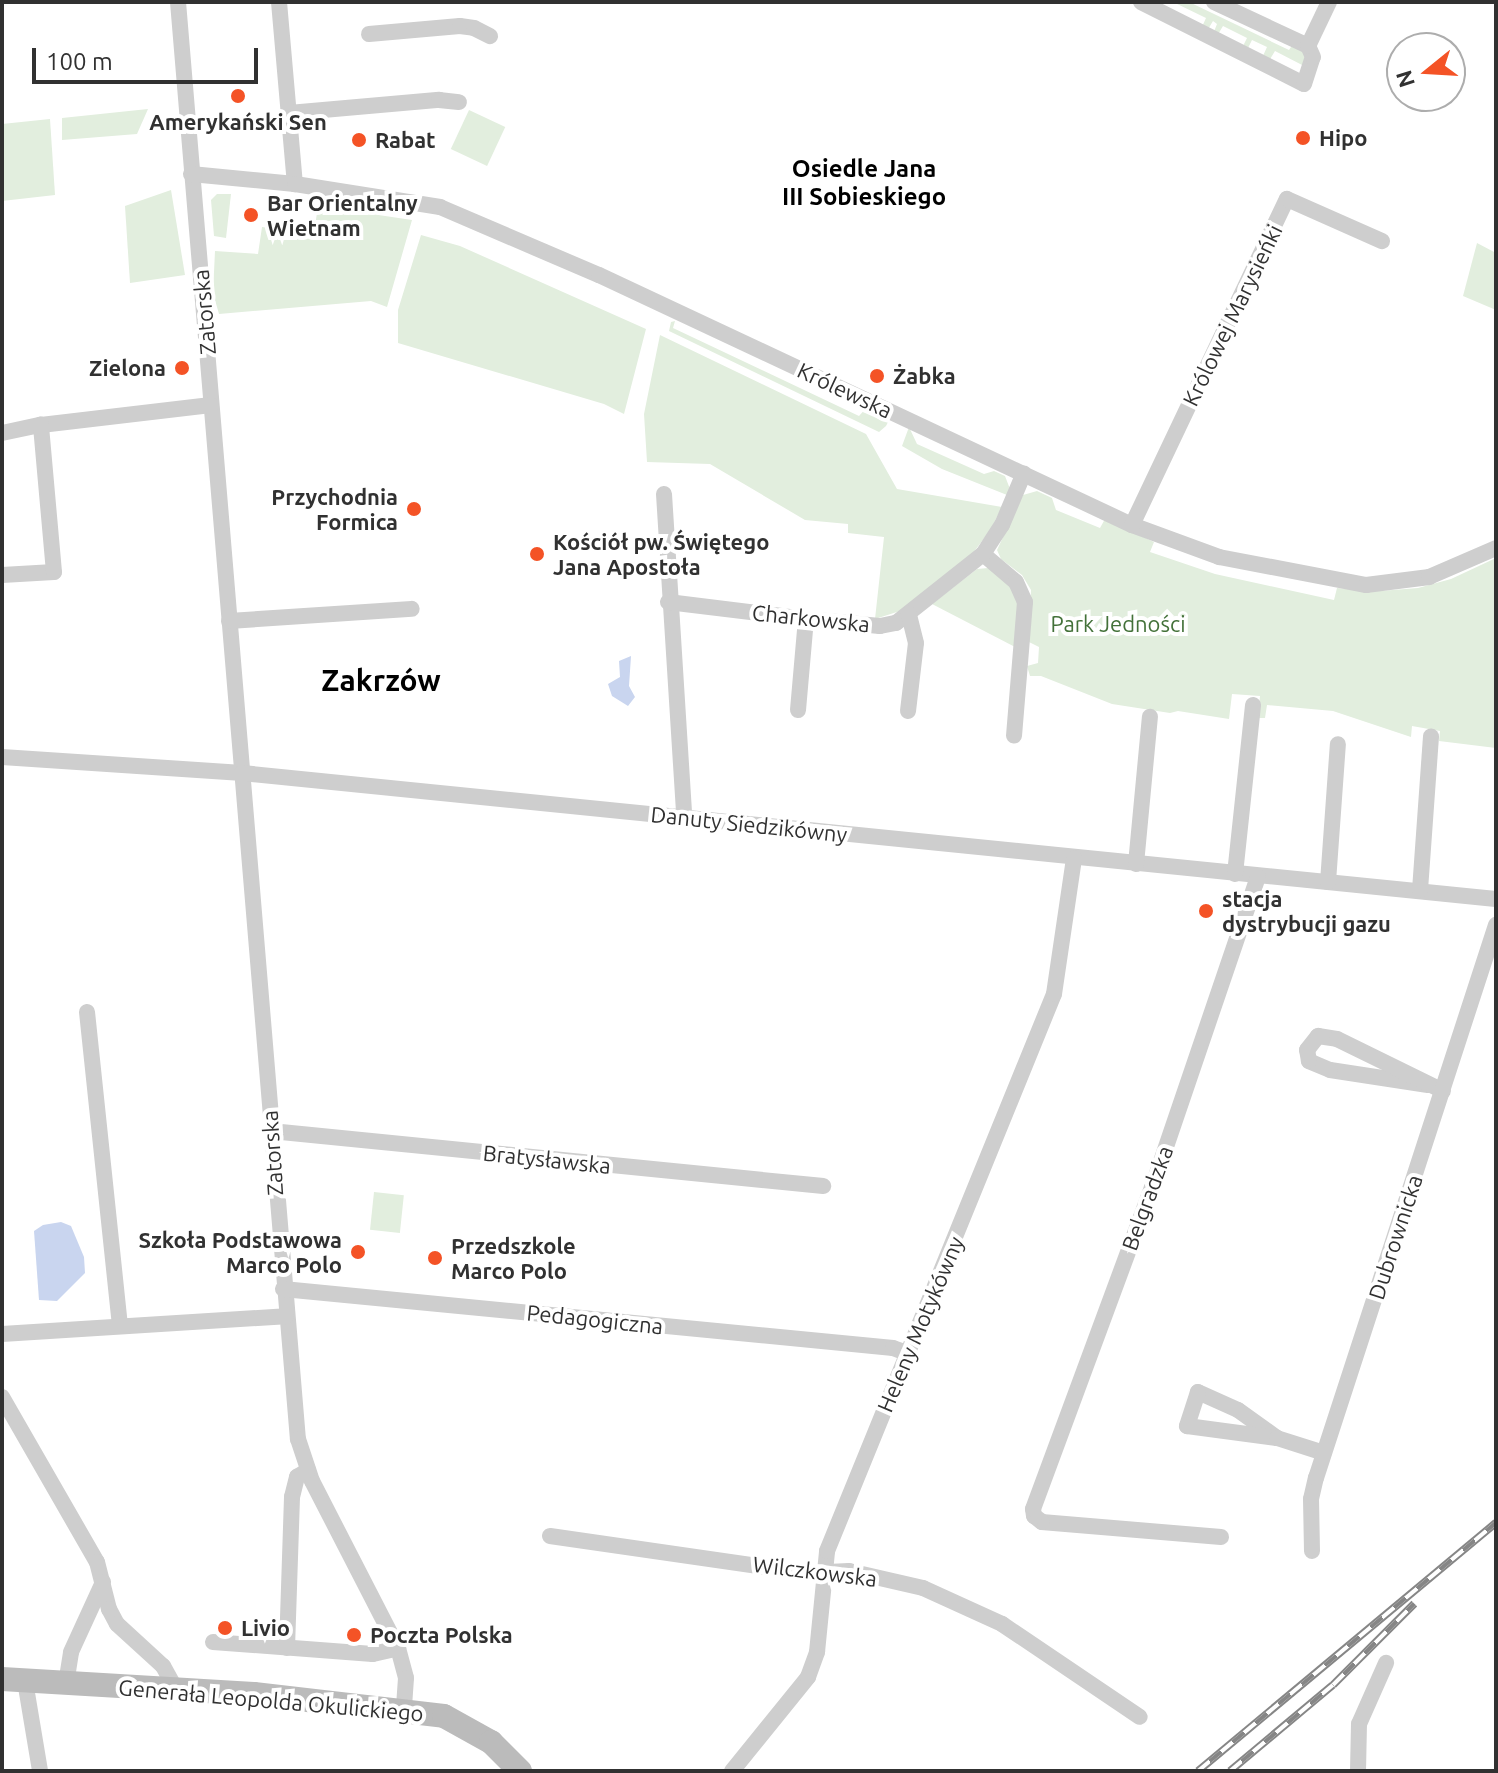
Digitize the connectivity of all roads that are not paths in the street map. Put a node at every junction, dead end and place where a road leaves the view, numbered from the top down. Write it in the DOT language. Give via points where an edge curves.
graph roads {
  1 [pos="178,2"];
  2 [pos="279,2"];
  3 [pos="1141,2"];
  4 [pos="1214,2"];
  5 [pos="1329,2"];
  6 [pos="369,34"];
  7 [pos="490,36"];
  8 [pos="1308,46"];
  9 [pos="459,102"];
  10 [pos="289,113"];
  11 [pos="191,174"];
  12 [pos="295,184"];
  13 [pos="1382,241"];
  14 [pos="211,405"];
  15 [pos="41,425"];
  16 [pos="2,433"];
  17 [pos="1024,473"];
  18 [pos="664,494"];
  19 [pos="1132,525"];
  20 [pos="1496,548"];
  21 [pos="983,554"];
  22 [pos="2,575"];
  23 [pos="668,602"];
  24 [pos="412,609"];
  25 [pos="909,614"];
  26 [pos="806,619"];
  27 [pos="229,621"];
  28 [pos="1253,705"];
  29 [pos="798,710"];
  30 [pos="908,711"];
  31 [pos="1150,717"];
  32 [pos="1014,736"];
  33 [pos="1431,736"];
  34 [pos="1338,744"];
  35 [pos="2,757"];
  36 [pos="242,773"];
  37 [pos="684,816"];
  38 [pos="1074,858"];
  39 [pos="1136,864"];
  40 [pos="1235,874"];
  41 [pos="1258,877"];
  42 [pos="1328,882"];
  43 [pos="1420,890"];
  44 [pos="1496,899"];
  45 [pos="1496,925"];
  46 [pos="87,1012"];
  47 [pos="1435,1088"];
  48 [pos="271,1131"];
  49 [pos="823,1186"];
  50 [pos="283,1289"];
  51 [pos="285,1316"];
  52 [pos="120,1324"];
  53 [pos="2,1334"];
  54 [pos="907,1353"];
  55 [pos="2,1397"];
  56 [pos="1277,1438"];
  57 [pos="1324,1453"];
  58 [pos="308,1470"];
  59 [pos="550,1536"];
  60 [pos="1221,1537"];
  61 [pos="1312,1551"];
  62 [pos="825,1572"];
  63 [pos="103,1582"];
  64 [pos="213,1642"];
  65 [pos="287,1648"];
  66 [pos="398,1648"];
  67 [pos="1386,1663"];
  68 [pos="14,1680"];
  69 [pos="66,1684"];
  70 [pos="175,1688"];
  71 [pos="404,1709"];
  72 [pos="1140,1717"];
  73 [pos="40,1771"];
  74 [pos="520,1771"];
  75 [pos="732,1771"];
  76 [pos="1358,1771"];
  1 -- 11 [label="street, Zatorska"];
  2 -- 10 [label="street"];
  3 -- 8 [label="street" via="1304,84 1313,57"];
  4 -- 8 [label="street"];
  5 -- 8 [label="street"];
  6 -- 7 [label="street" via="460,26"];
  9 -- 10 [label="street"];
  10 -- 12 [label="street"];
  11 -- 12 [label="street, Królewska"];
  11 -- 14 [label="street, Zatorska"];
  12 -- 17 [label="street, Królewska" via="440,207 599,275"];
  13 -- 19 [label="street, Królowej Marysieńki" via="1287,199"];
  14 -- 15 [label="street"];
  14 -- 27 [label="street, Zatorska"];
  15 -- 16 [label="street"];
  15 -- 22 [label="street" via="54,572"];
  17 -- 19 [label="street, Królewska"];
  17 -- 21 [label="street, Charkowska"];
  18 -- 23 [label="street"];
  19 -- 20 [label="street, Królewska" via="1219,557 1366,585 1429,577"];
  21 -- 25 [label="street, Charkowska"];
  21 -- 32 [label="street" via="1016,582 1025,602"];
  23 -- 26 [label="street, Charkowska"];
  23 -- 37 [label="street"];
  24 -- 27 [label="street"];
  25 -- 26 [label="street, Charkowska" via="880,626"];
  25 -- 30 [label="street" via="916,643"];
  26 -- 29 [label="street"];
  27 -- 36 [label="street, Zatorska"];
  28 -- 40 [label="street"];
  31 -- 39 [label="street"];
  33 -- 43 [label="street"];
  34 -- 42 [label="street"];
  35 -- 36 [label="street, Danuty Siedzikówny"];
  36 -- 37 [label="street, Danuty Siedzikówny"];
  36 -- 48 [label="street, Zatorska"];
  37 -- 38 [label="street, Danuty Siedzikówny"];
  38 -- 39 [label="street, Danuty Siedzikówny"];
  38 -- 54 [label="street, Heleny Motykówny" via="1054,994"];
  39 -- 40 [label="street, Danuty Siedzikówny"];
  40 -- 41 [label="street, Danuty Siedzikówny"];
  41 -- 42 [label="street, Danuty Siedzikówny"];
  41 -- 60 [label="street, Belgradzka" via="1152,1188 1034,1501 1034,1516 1053,1524"];
  42 -- 43 [label="street, Danuty Siedzikówny"];
  43 -- 44 [label="street, Danuty Siedzikówny"];
  45 -- 47 [label="street, Dubrownicka"];
  46 -- 52 [label="street"];
  47 -- 47 [label="street" via="1337,1039 1318,1036 1307,1050 1309,1061 1330,1070"];
  47 -- 57 [label="street, Dubrownicka"];
  48 -- 49 [label="street, Bratysławska"];
  48 -- 50 [label="street, Zatorska"];
  50 -- 51 [label="street, Zatorska"];
  50 -- 54 [label="street, Pedagogiczna"];
  51 -- 52 [label="street"];
  51 -- 58 [label="street, Zatorska" via="298,1439"];
  52 -- 53 [label="street"];
  54 -- 62 [label="street, Heleny Motykówny" via="827,1551"];
  55 -- 63 [label="street" via="97,1562"];
  56 -- 56 [label="street" via="1238,1410 1198,1392 1187,1426"];
  56 -- 57 [label="street"];
  57 -- 61 [label="street, Dubrownicka" via="1311,1499"];
  58 -- 65 [label="street" via="297,1477 292,1497"];
  58 -- 66 [label="street, Zatorska"];
  59 -- 62 [label="street, Wilczkowska"];
  62 -- 72 [label="street, Wilczkowska" via="849,1571 940,1594 1002,1624"];
  62 -- 75 [label="street, Heleny Motykówny" via="823,1620 808,1677"];
  63 -- 69 [label="street" via="71,1652"];
  63 -- 70 [label="street" via="117,1624 163,1666"];
  64 -- 65 [label="street"];
  65 -- 66 [label="street" via="373,1654"];
  66 -- 71 [label="street, Zatorska" via="406,1678"];
  67 -- 76 [label="street" via="1359,1724"];
  68 -- 69 [label="street, Generała Leopolda Okulickiego"];
  68 -- 73 [label="street"];
  69 -- 70 [label="street, Generała Leopolda Okulickiego"];
  70 -- 71 [label="street, Generała Leopolda Okulickiego"];
  71 -- 74 [label="street, Generała Leopolda Okulickiego" via="444,1716 473,1730"];
}
